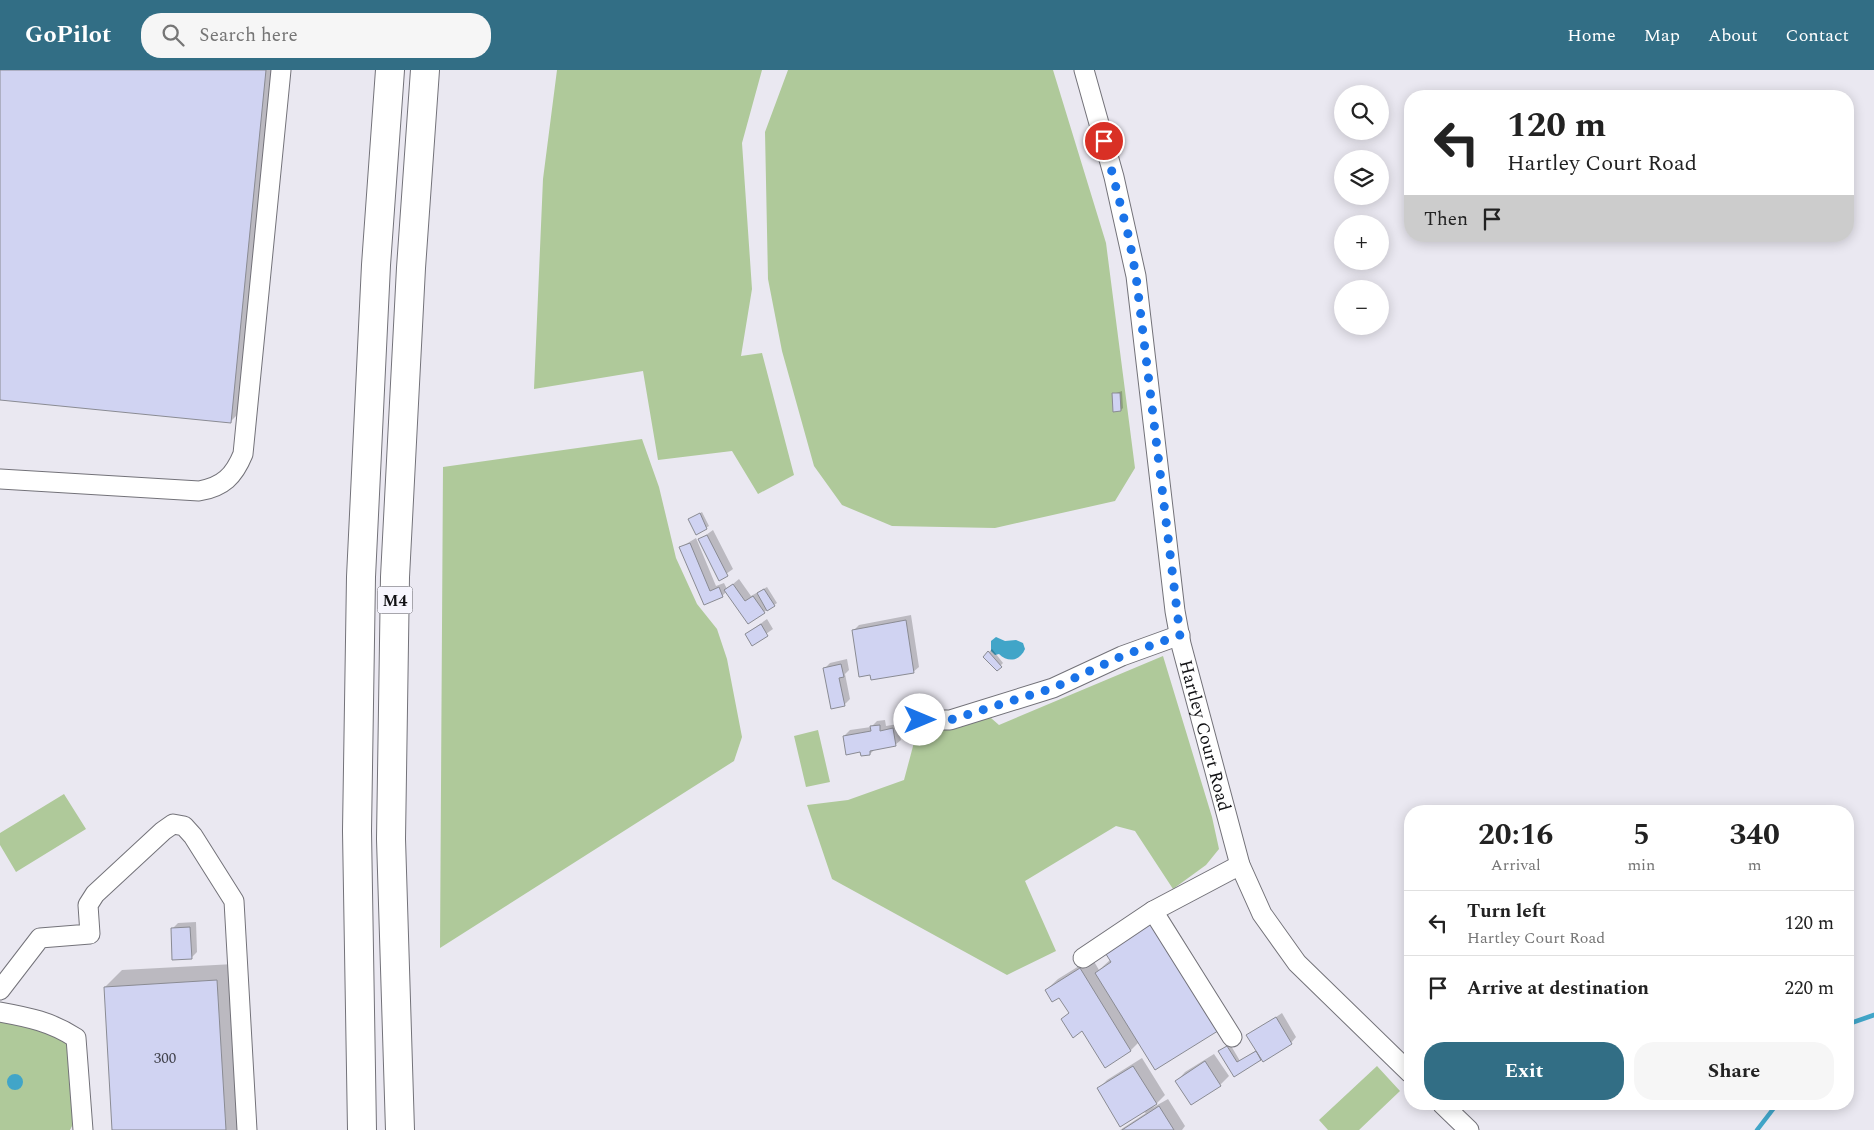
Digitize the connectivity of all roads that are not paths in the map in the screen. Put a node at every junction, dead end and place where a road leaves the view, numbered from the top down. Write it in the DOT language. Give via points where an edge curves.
graph roads {
  1 [pos="281,70"];
  2 [pos="390,70"];
  3 [pos="425,70"];
  4 [pos="1084,70"];
  5 [pos="0,479"];
  6 [pos="1180,635"];
  7 [pos="920,720"];
  8 [pos="1240,865"];
  9 [pos="1153,911"];
  10 [pos="1084,958"];
  11 [pos="0,990"];
  12 [pos="0,1012"];
  13 [pos="1232,1037"];
  14 [pos="1404,1067"];
  15 [pos="1448,1110"];
  16 [pos="83,1130"];
  17 [pos="247,1130"];
  18 [pos="362,1130"];
  19 [pos="400,1130"];
  20 [pos="1469,1130"];
  1 -- 5 [label="street" via="243,454 236,471 214,488 199,491"];
  2 -- 18 [label="highway, M4" via="360,576 357,831"];
  3 -- 19 [label="highway, M4" via="395,577 391,839"];
  4 -- 6 [label="street, Hartley Court Road" via="1114,177 1136,276"];
  6 -- 7 [label="street" via="1122,656 1053,688 950,720"];
  6 -- 8 [label="street, Hartley Court Road" via="1207,749"];
  8 -- 9 [label="street"];
  8 -- 14 [label="street, Hartley Court Road" via="1262,914 1297,963"];
  9 -- 10 [label="street"];
  9 -- 13 [label="street"];
  11 -- 17 [label="street" via="40,938 90,934 88,905 95,894 163,831 173,824 184,826 234,901"];
  12 -- 16 [label="street" via="34,1018 61,1028 76,1038"];
  15 -- 20 [label="street"];
}
